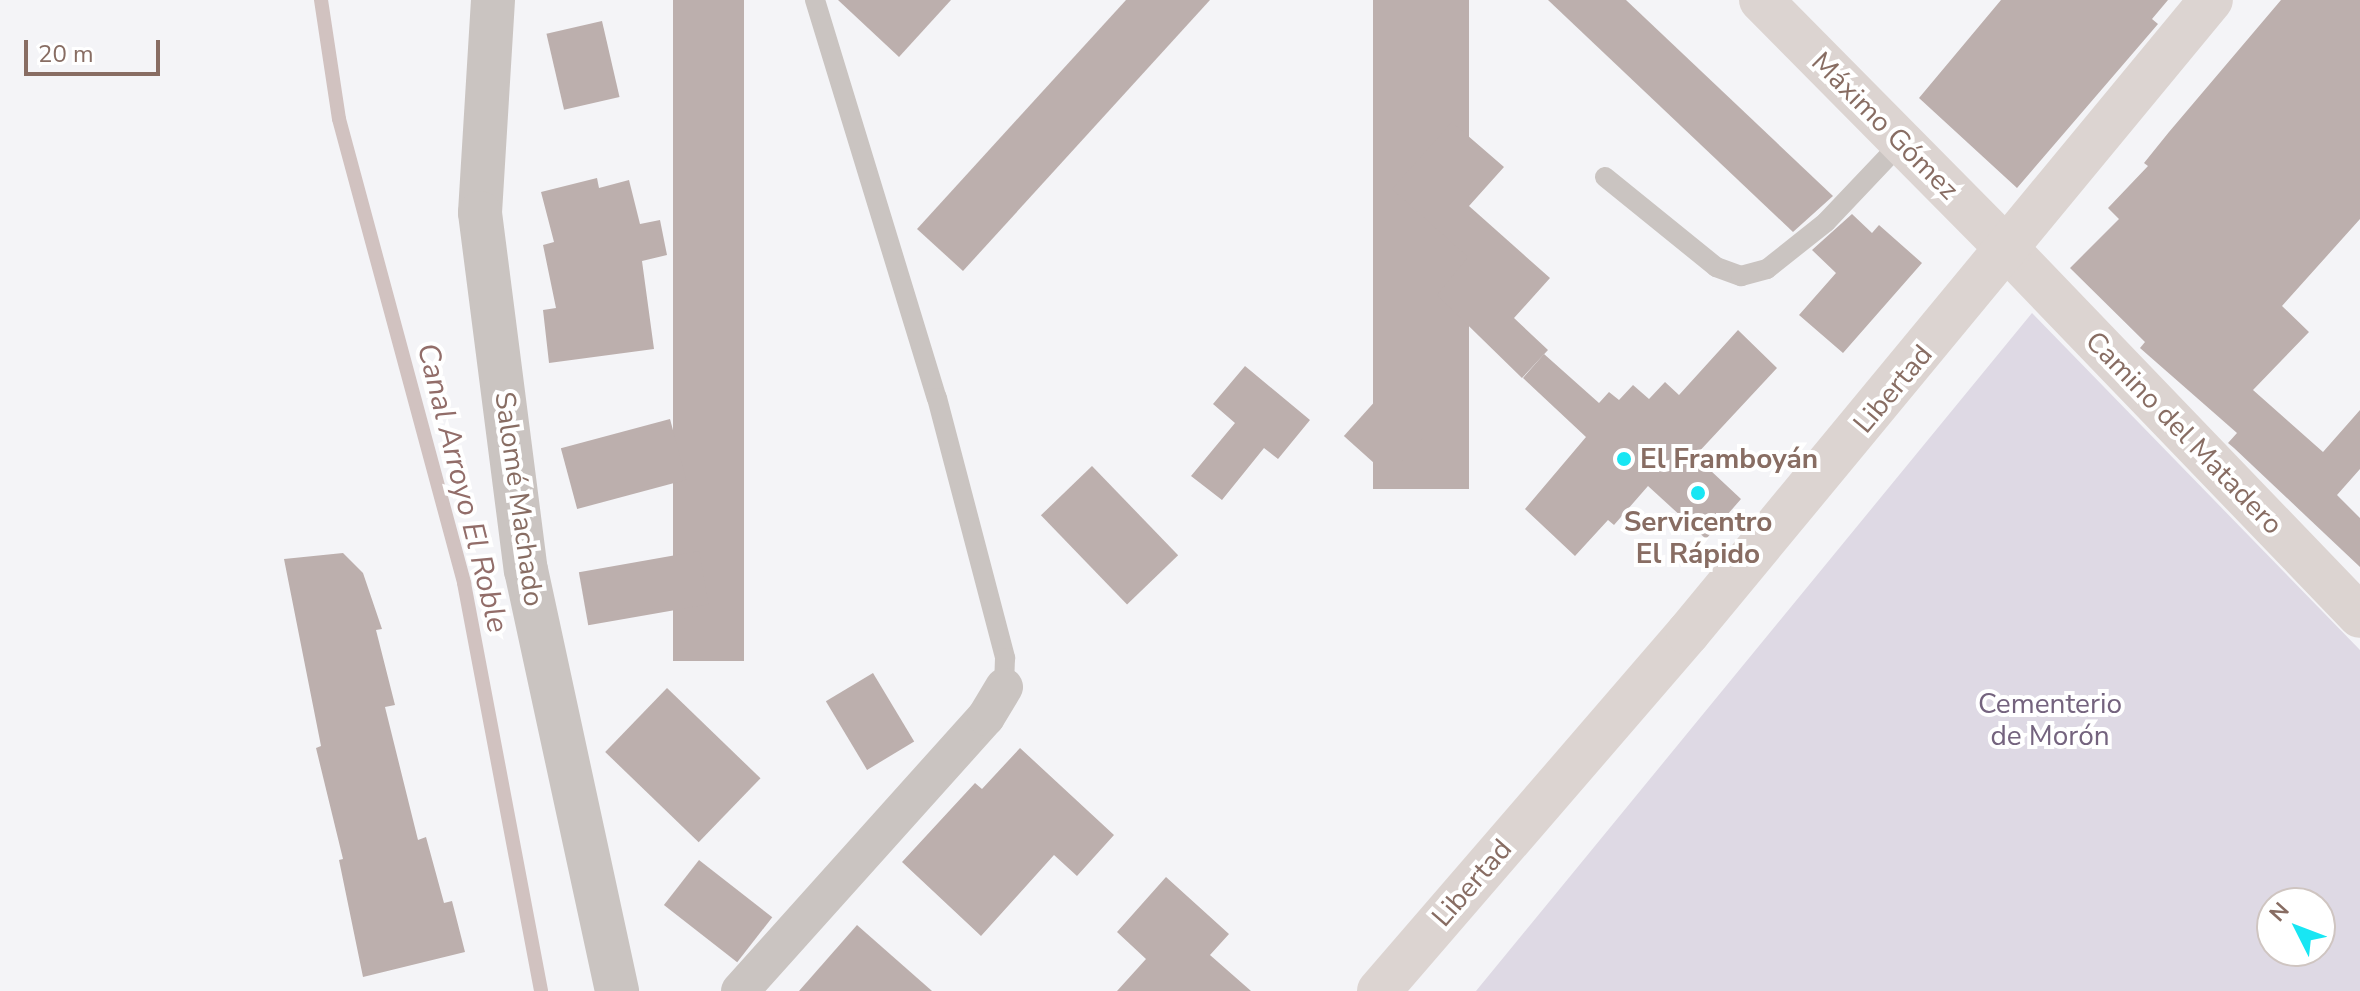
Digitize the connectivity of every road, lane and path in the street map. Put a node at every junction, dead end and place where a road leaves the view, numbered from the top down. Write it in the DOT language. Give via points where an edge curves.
graph roads {
  1 [pos="493,0"];
  2 [pos="815,0"];
  3 [pos="1761,0"];
  4 [pos="2211,0"];
  5 [pos="1901,143"];
  6 [pos="1605,177"];
  7 [pos="2009,251"];
  8 [pos="2360,616"];
  9 [pos="1004,687"];
  10 [pos="617,991"];
  11 [pos="740,991"];
  12 [pos="1379,991"];
  1 -- 10 [label="street, Salomé Machado" via="480,213 526,570"];
  2 -- 9 [label="lane" via="937,398 1005,658"];
  3 -- 5 [label="main road, Máximo Gómez"];
  4 -- 7 [label="main road, Libertad"];
  5 -- 6 [label="lane" via="1826,222 1767,269 1741,276 1716,267"];
  5 -- 7 [label="main road, Máximo Gómez"];
  7 -- 8 [label="main road, Camino del Matadero"];
  7 -- 12 [label="main road, Libertad"];
  9 -- 11 [label="street" via="986,717"];
}
